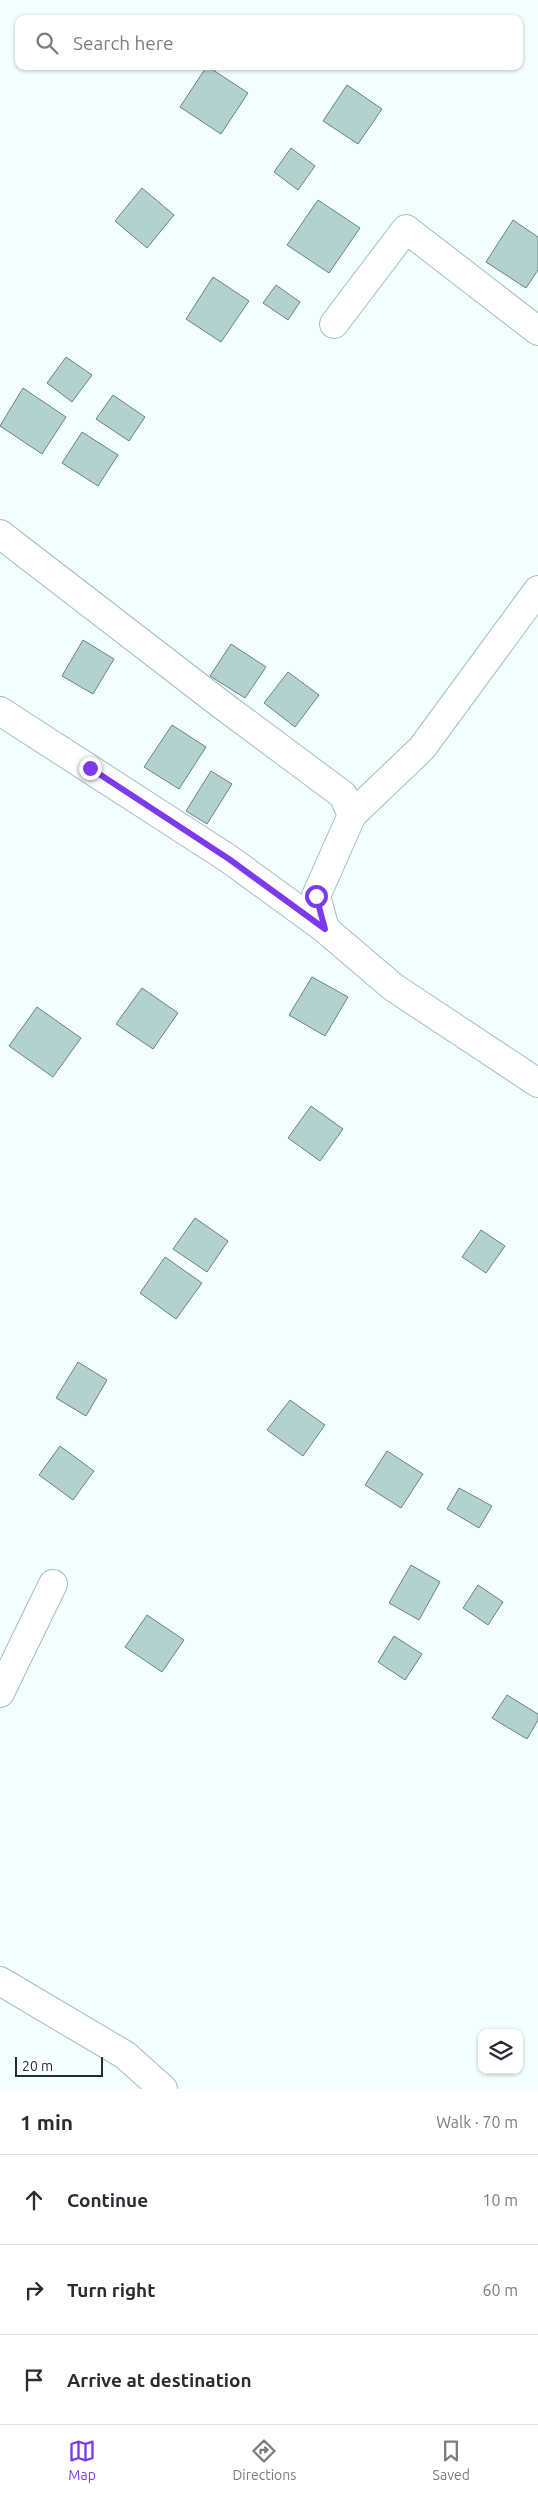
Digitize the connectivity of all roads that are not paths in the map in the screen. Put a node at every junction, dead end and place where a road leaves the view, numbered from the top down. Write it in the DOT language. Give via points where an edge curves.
graph roads {
  1 [pos="334,324"];
  2 [pos="538,331"];
  3 [pos="0,534"];
  4 [pos="538,590"];
  5 [pos="0,711"];
  6 [pos="352,815"];
  7 [pos="325,929"];
  8 [pos="538,1083"];
  9 [pos="53,1584"];
  10 [pos="0,1693"];
  11 [pos="0,1981"];
  12 [pos="163,2089"];
  1 -- 2 [label="street" via="406,229"];
  3 -- 6 [label="street" via="343,795"];
  4 -- 6 [label="street" via="422,748"];
  5 -- 7 [label="street" via="229,859"];
  6 -- 7 [label="street" via="316,896"];
  7 -- 8 [label="street" via="393,987"];
  9 -- 10 [label="street"];
  11 -- 12 [label="street" via="125,2056"];
}
